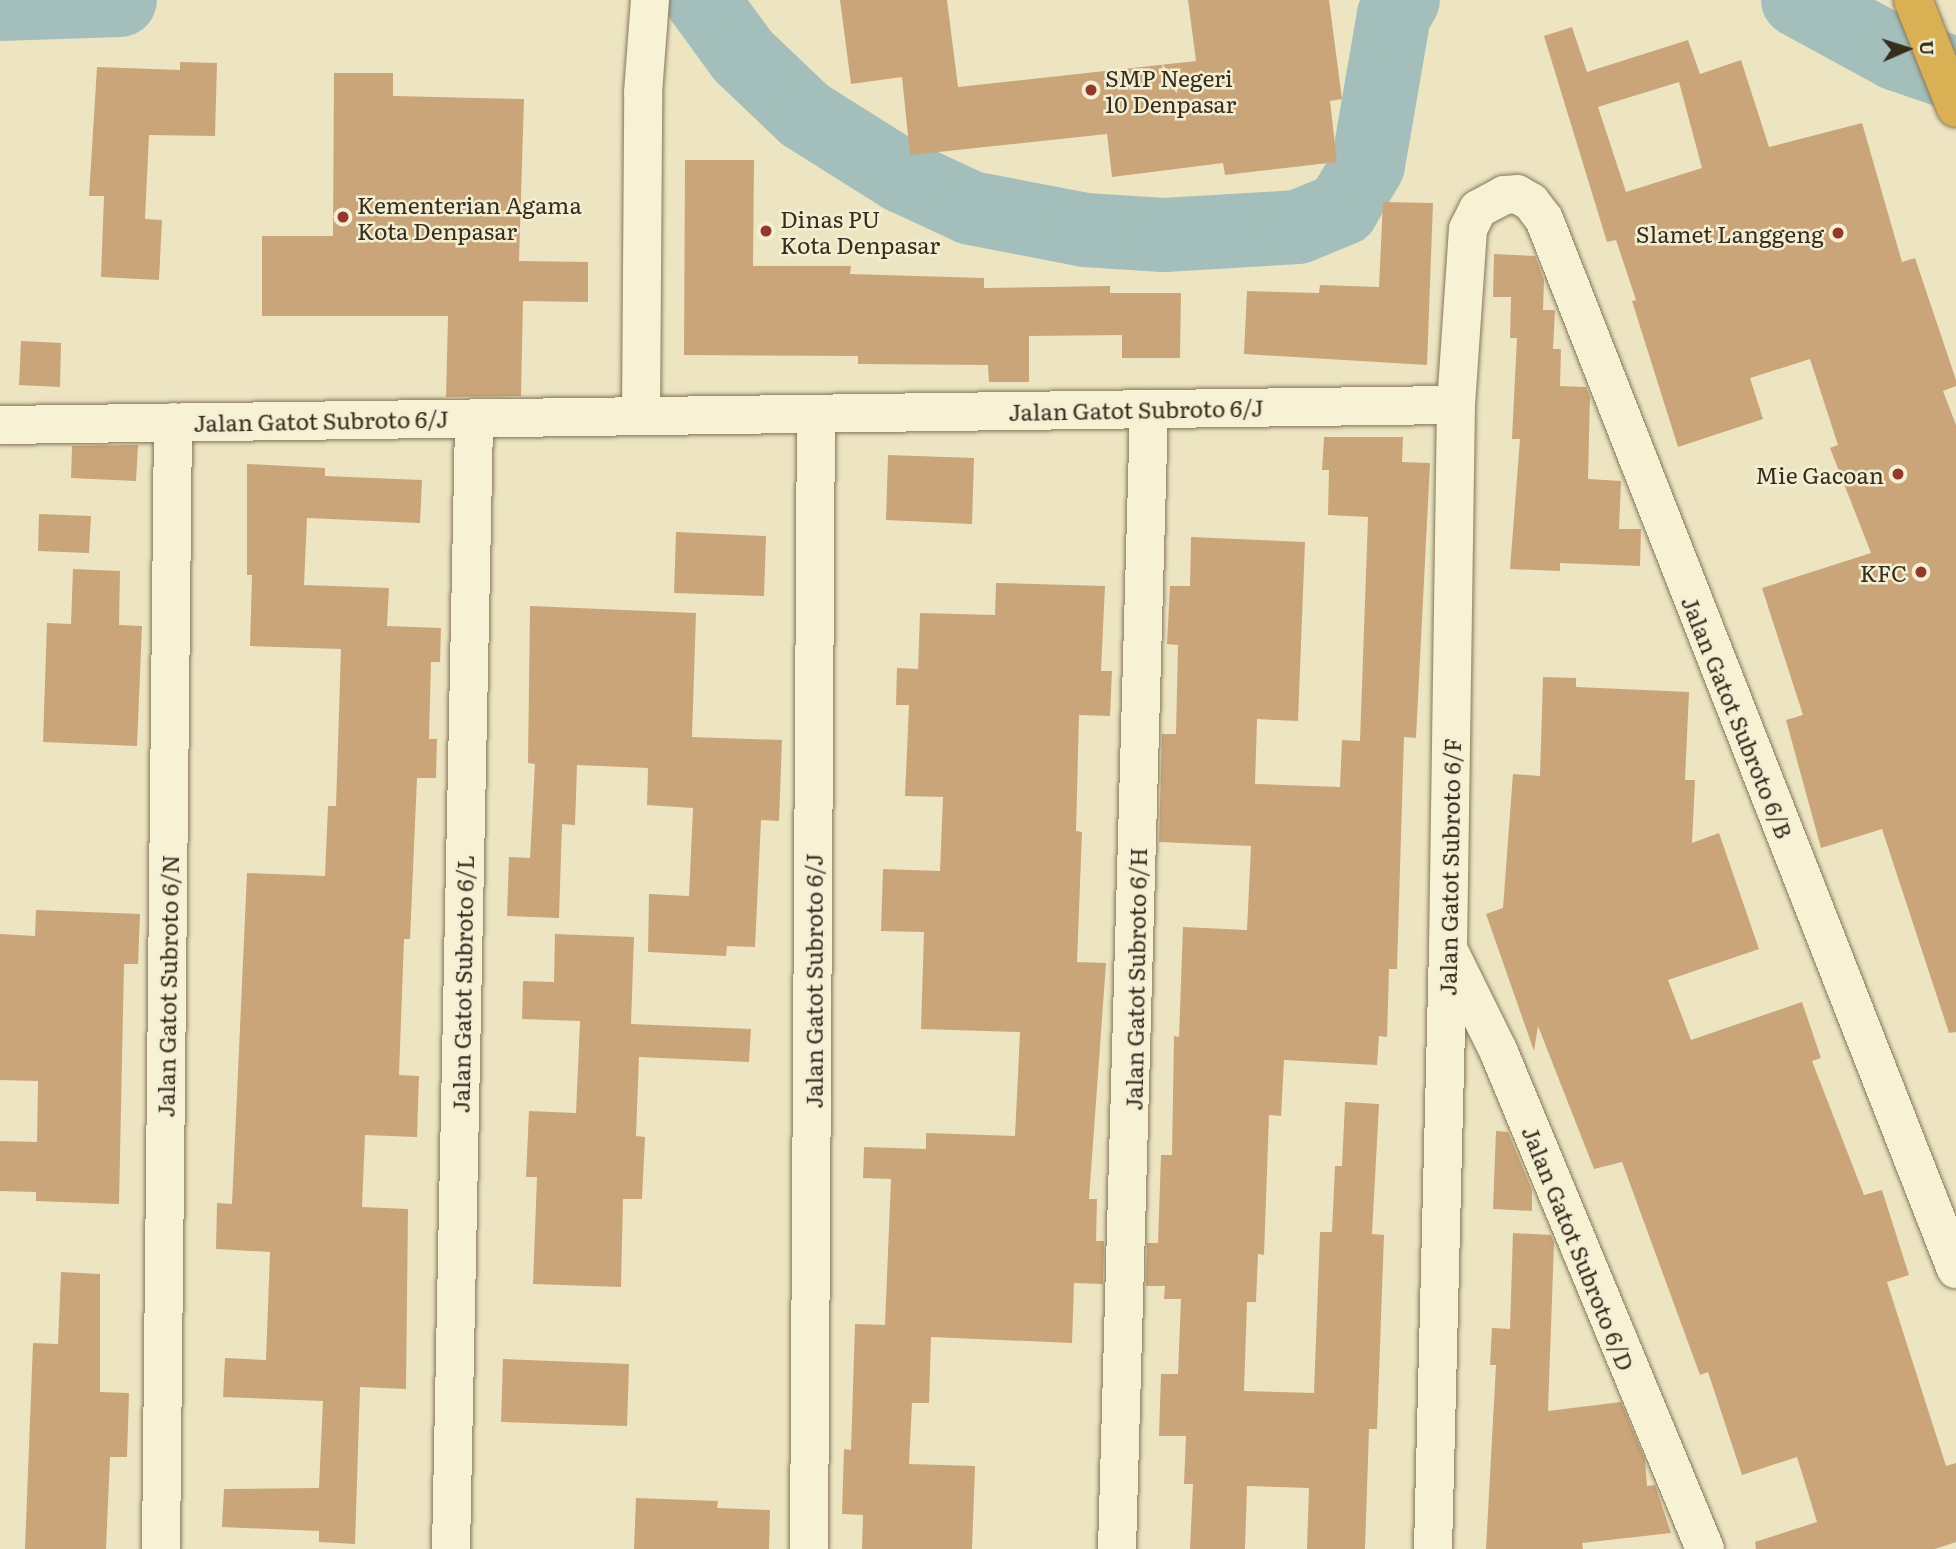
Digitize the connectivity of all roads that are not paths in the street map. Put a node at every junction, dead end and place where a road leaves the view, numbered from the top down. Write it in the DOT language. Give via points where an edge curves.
graph roads {
  1 [pos="1913,0"];
  2 [pos="650,15"];
  3 [pos="1953,101"];
  4 [pos="1495,198"];
  5 [pos="1456,405"];
  6 [pos="1149,409"];
  7 [pos="816,414"];
  8 [pos="641,416"];
  9 [pos="474,418"];
  10 [pos="173,422"];
  11 [pos="0,425"];
  12 [pos="1448,949"];
  13 [pos="1956,1269"];
  14 [pos="161,1549"];
  15 [pos="451,1549"];
  16 [pos="809,1549"];
  17 [pos="1118,1549"];
  18 [pos="1433,1549"];
  19 [pos="1705,1549"];
  1 -- 3 [label="highway"];
  2 -- 8 [label="street" via="643,93"];
  4 -- 5 [label="street, Jalan Gatot Subroto 6/F" via="1478,209 1468,229"];
  4 -- 13 [label="street, Jalan Gatot Subroto 6/B" via="1517,194 1531,202 1544,219"];
  5 -- 6 [label="street, Jalan Gatot Subroto 6/J"];
  5 -- 12 [label="street, Jalan Gatot Subroto 6/F"];
  6 -- 7 [label="street, Jalan Gatot Subroto 6/J"];
  6 -- 17 [label="street, Jalan Gatot Subroto 6/H"];
  7 -- 8 [label="street, Jalan Gatot Subroto 6/J"];
  7 -- 16 [label="street, Jalan Gatot Subroto 6/J"];
  8 -- 9 [label="street, Jalan Gatot Subroto 6/J"];
  9 -- 10 [label="street, Jalan Gatot Subroto 6/J"];
  9 -- 15 [label="street, Jalan Gatot Subroto 6/L"];
  10 -- 11 [label="street, Jalan Gatot Subroto 6/J"];
  10 -- 14 [label="street, Jalan Gatot Subroto 6/N"];
  12 -- 18 [label="street, Jalan Gatot Subroto 6/F"];
  12 -- 19 [label="street, Jalan Gatot Subroto 6/D" via="1498,1050"];
}
